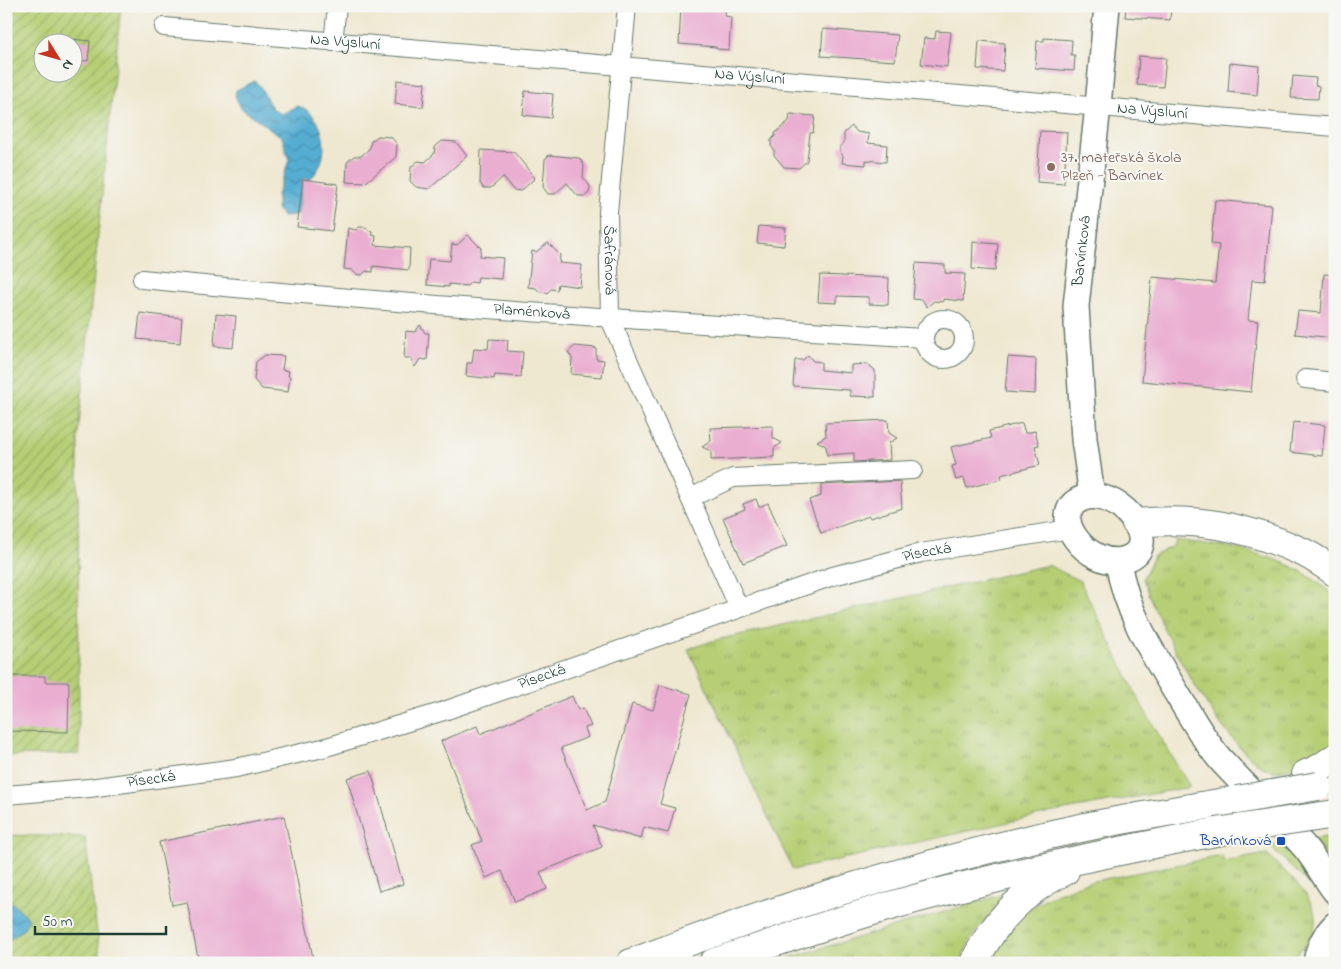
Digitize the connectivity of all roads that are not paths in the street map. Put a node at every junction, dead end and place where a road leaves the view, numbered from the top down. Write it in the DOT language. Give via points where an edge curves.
graph roads {
  1 [pos="337,6"];
  2 [pos="627,6"];
  3 [pos="1107,6"];
  4 [pos="164,27"];
  5 [pos="333,42"];
  6 [pos="622,66"];
  7 [pos="1098,106"];
  8 [pos="1335,127"];
  9 [pos="142,279"];
  10 [pos="610,319"];
  11 [pos="924,338"];
  12 [pos="1306,379"];
  13 [pos="1335,382"];
  14 [pos="913,470"];
  15 [pos="1092,496"];
  16 [pos="690,498"];
  17 [pos="1136,523"];
  18 [pos="1070,529"];
  19 [pos="1118,561"];
  20 [pos="1335,572"];
  21 [pos="739,608"];
  22 [pos="1335,758"];
  23 [pos="1320,781"];
  24 [pos="6,795"];
  25 [pos="1335,814"];
  26 [pos="1105,853"];
  27 [pos="1335,891"];
  28 [pos="1335,925"];
  29 [pos="631,963"];
  30 [pos="713,963"];
  31 [pos="974,963"];
  32 [pos="1316,963"];
  1 -- 5 [label="street"];
  2 -- 6 [label="street, Šafránová"];
  3 -- 7 [label="street, Barvínková"];
  4 -- 5 [label="street, Na Výsluní"];
  5 -- 6 [label="street, Na Výsluní"];
  6 -- 7 [label="street, Na Výsluní"];
  6 -- 10 [label="street, Šafránová" via="608,212"];
  7 -- 8 [label="street, Na Výsluní"];
  7 -- 15 [label="street, Barvínková" via="1076,306 1084,439"];
  9 -- 10 [label="street, Plaménková"];
  10 -- 11 [label="street, Plaménková"];
  10 -- 16 [label="street, Šafránová"];
  12 -- 13 [label="street"];
  14 -- 16 [label="street" via="733,478"];
  15 -- 17 [label="street" via="1115,502"];
  15 -- 18 [label="street" via="1080,499 1071,507"];
  16 -- 21 [label="street, Šafránová"];
  17 -- 19 [label="street" via="1140,535 1138,549 1131,557"];
  17 -- 20 [label="highway" via="1189,521 1246,530 1300,550"];
  18 -- 19 [label="street" via="1078,543 1090,553 1105,560"];
  18 -- 21 [label="street, Písecká" via="921,553 833,576"];
  19 -- 27 [label="street" via="1135,619 1194,722 1220,758 1307,851"];
  21 -- 24 [label="street, Písecká" via="444,711 323,748 236,768 89,788"];
  22 -- 23 [label="highway" via="1320,768"];
  23 -- 29 [label="highway, bridge" via="1237,800 1085,827 920,868 786,908"];
  25 -- 26 [label="highway, bridge"];
  26 -- 30 [label="highway" via="886,907"];
  26 -- 31 [label="highway" via="1052,877 1024,896 995,926"];
  28 -- 32 [label="street" via="1324,938"];
}
